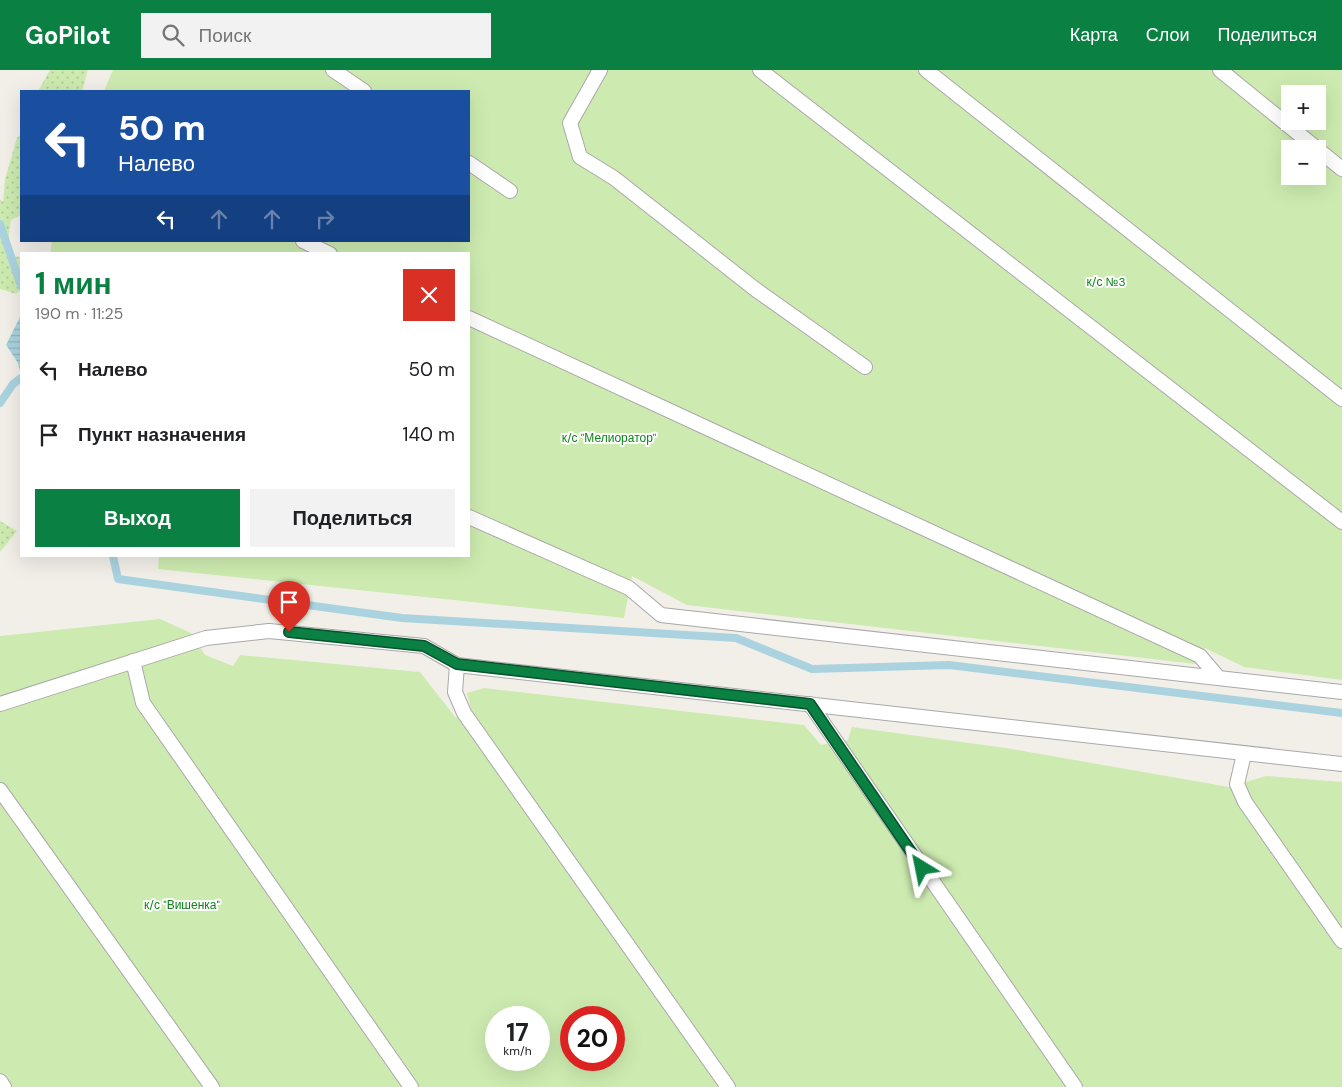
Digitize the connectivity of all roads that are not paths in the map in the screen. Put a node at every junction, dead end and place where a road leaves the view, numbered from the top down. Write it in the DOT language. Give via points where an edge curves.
graph roads {
  1 [pos="333,70"];
  2 [pos="600,70"];
  3 [pos="760,70"];
  4 [pos="926,70"];
  5 [pos="1220,70"];
  6 [pos="363,90"];
  7 [pos="470,164"];
  8 [pos="1342,169"];
  9 [pos="510,191"];
  10 [pos="304,242"];
  11 [pos="326,252"];
  12 [pos="470,318"];
  13 [pos="865,367"];
  14 [pos="1342,399"];
  15 [pos="470,518"];
  16 [pos="1342,522"];
  17 [pos="133,661"];
  18 [pos="457,664"];
  19 [pos="1217,676"];
  20 [pos="1342,692"];
  21 [pos="0,704"];
  22 [pos="810,704"];
  23 [pos="1244,754"];
  24 [pos="1342,764"];
  25 [pos="0,790"];
  26 [pos="1342,941"];
  27 [pos="0,1081"];
  28 [pos="4,1087"];
  29 [pos="212,1087"];
  30 [pos="410,1087"];
  31 [pos="728,1087"];
  32 [pos="1075,1087"];
  1 -- 6 [label="lane"];
  2 -- 13 [label="lane" via="570,123 580,157 614,178 756,289"];
  3 -- 16 [label="lane"];
  4 -- 14 [label="lane"];
  5 -- 8 [label="lane"];
  7 -- 9 [label="lane"];
  10 -- 11 [label="lane"];
  12 -- 19 [label="lane" via="1200,656"];
  15 -- 19 [label="lane" via="630,588 661,615"];
  17 -- 18 [label="lane" via="206,638 269,630 424,646"];
  17 -- 21 [label="lane"];
  17 -- 30 [label="lane" via="143,703"];
  18 -- 22 [label="lane"];
  18 -- 31 [label="lane" via="455,692 464,713"];
  19 -- 20 [label="lane"];
  22 -- 23 [label="lane"];
  22 -- 32 [label="lane"];
  23 -- 24 [label="lane"];
  23 -- 26 [label="lane" via="1237,784 1245,802"];
  25 -- 29 [label="lane"];
  27 -- 28 [label="lane"];
}
